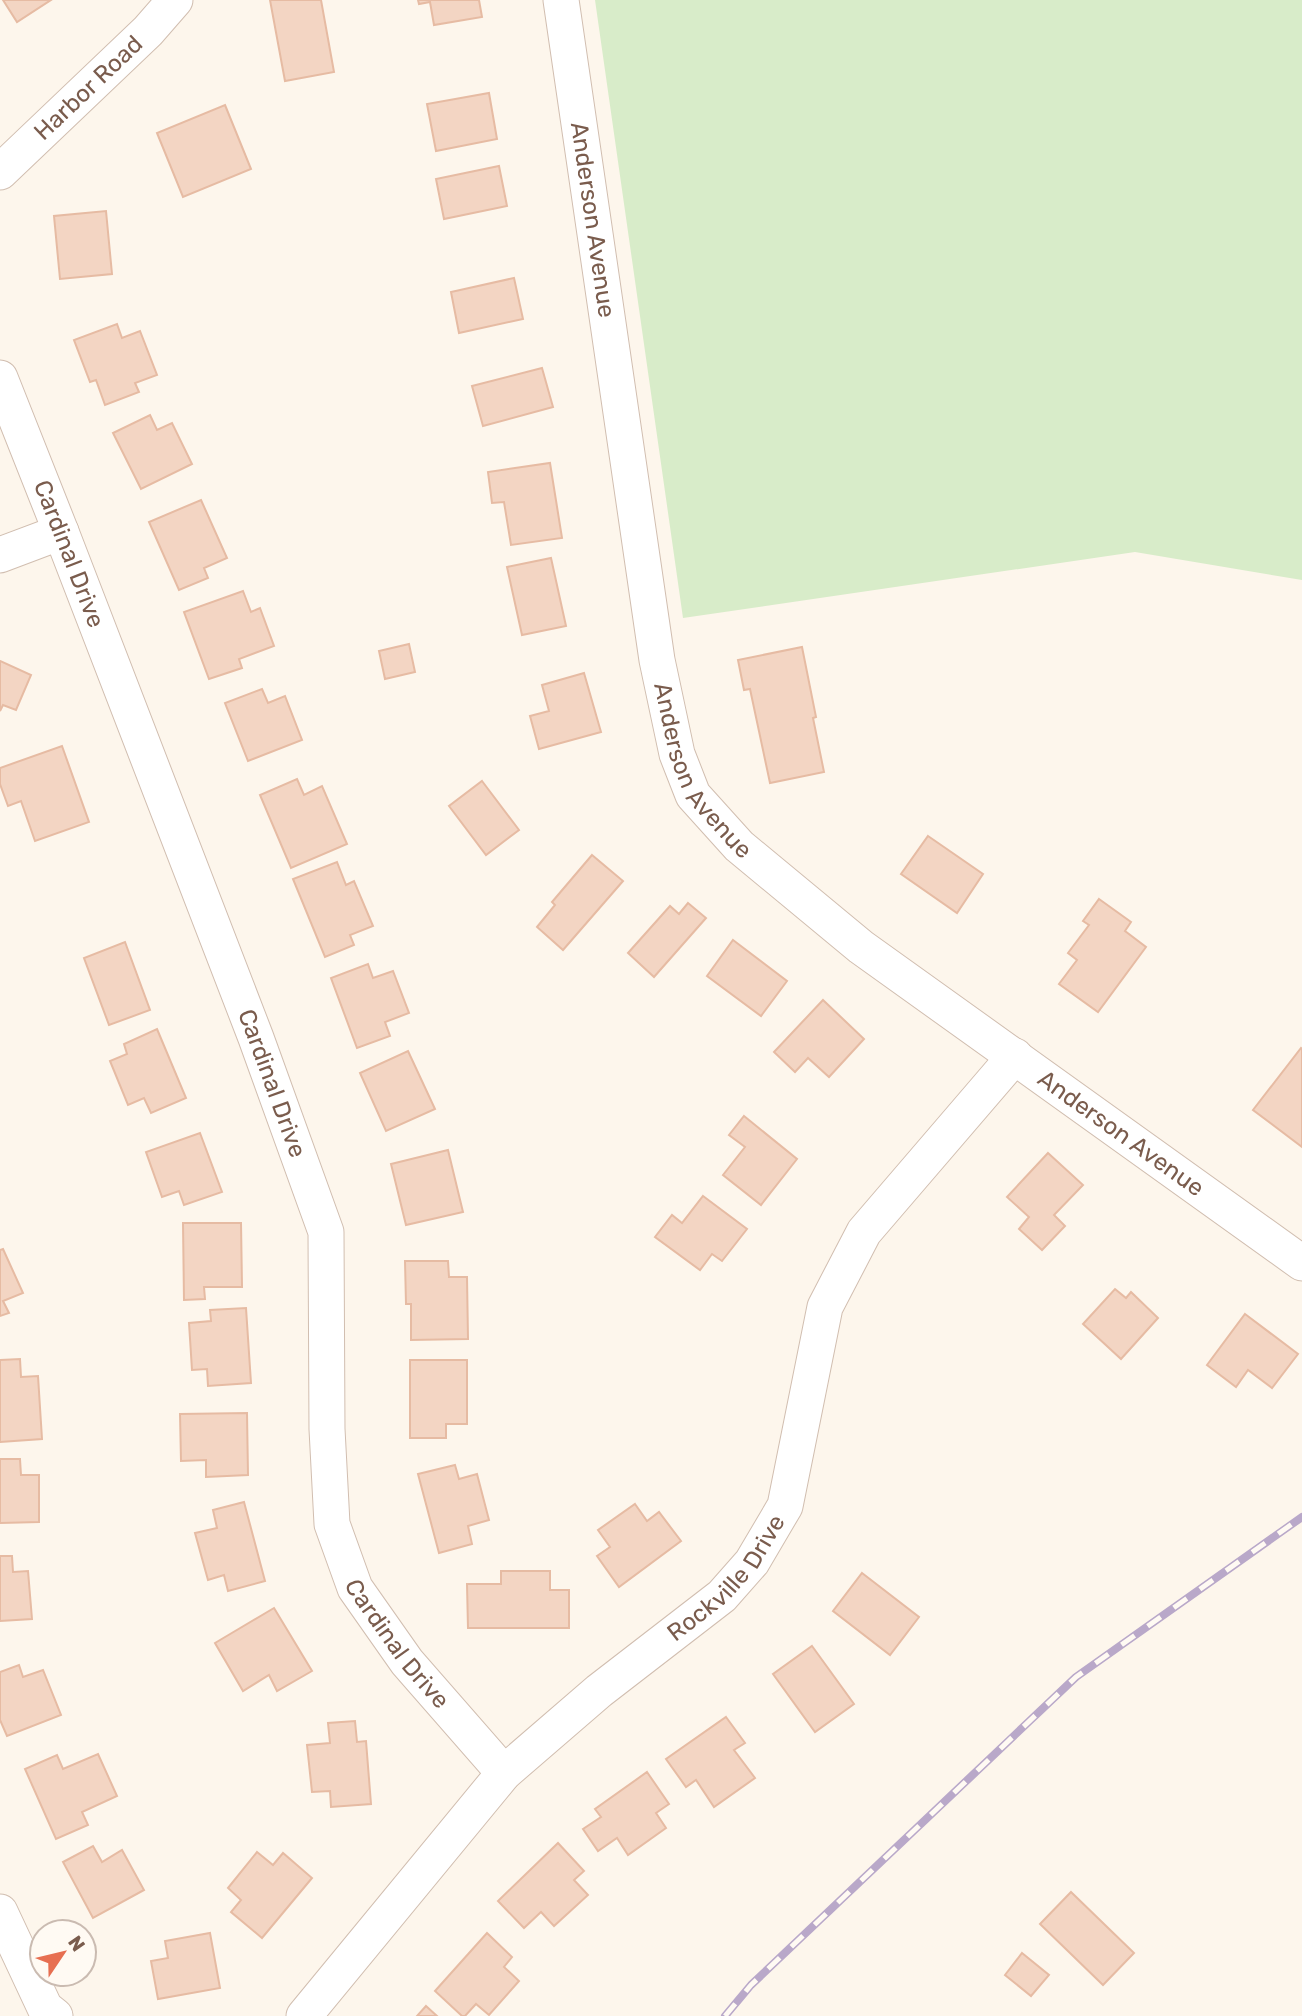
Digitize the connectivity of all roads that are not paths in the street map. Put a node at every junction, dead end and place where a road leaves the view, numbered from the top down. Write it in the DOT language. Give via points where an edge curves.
graph roads {
  1 [pos="175,0"];
  2 [pos="561,0"];
  3 [pos="0,172"];
  4 [pos="0,378"];
  5 [pos="61,532"];
  6 [pos="0,555"];
  7 [pos="1015,1056"];
  8 [pos="1302,1264"];
  9 [pos="504,1773"];
  10 [pos="0,1912"];
  11 [pos="55,2016"];
  12 [pos="304,2016"];
  1 -- 3 [label="street, Harbor Road"];
  2 -- 7 [label="street, Anderson Avenue" via="657,660 677,754 693,795 738,846 861,947"];
  4 -- 5 [label="street, Cardinal Drive"];
  5 -- 6 [label="street"];
  5 -- 9 [label="street, Cardinal Drive" via="326,1232 332,1524 355,1588 407,1662"];
  7 -- 8 [label="street, Anderson Avenue"];
  7 -- 9 [label="street, Rockville Drive" via="864,1232 825,1307 785,1506 752,1562 722,1596 599,1691"];
  9 -- 12 [label="street, Rockville Drive"];
  10 -- 11 [label="street" via="46,2008"];
}
